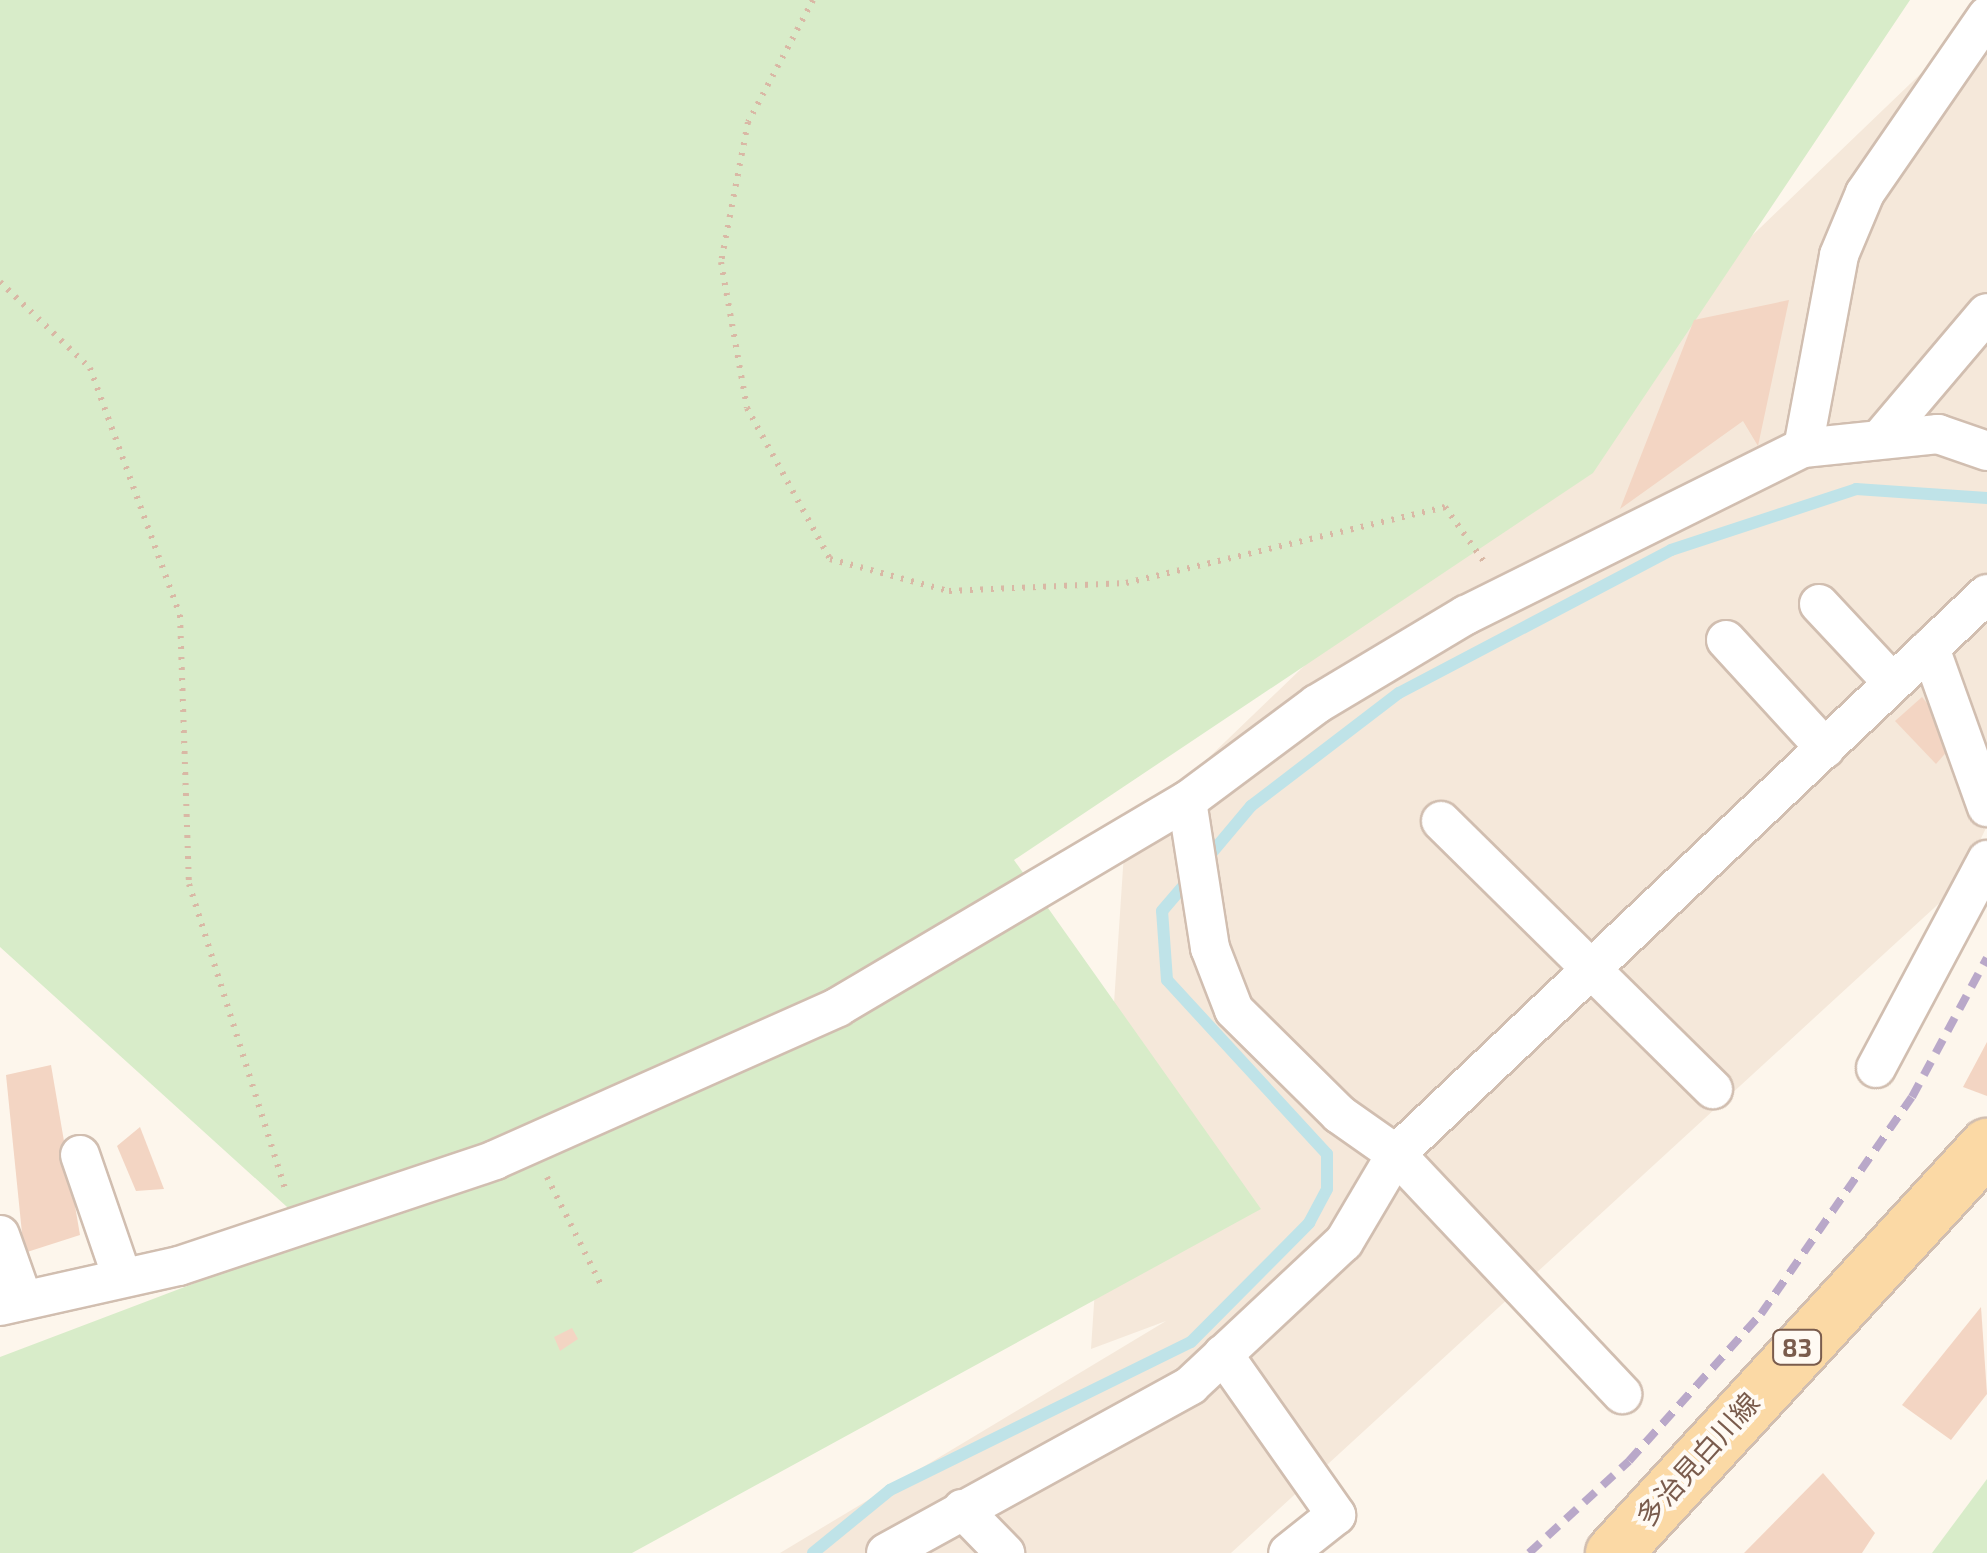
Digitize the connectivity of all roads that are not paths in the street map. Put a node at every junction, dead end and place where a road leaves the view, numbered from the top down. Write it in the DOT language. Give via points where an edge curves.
graph roads {
  1 [pos="1987,16"];
  2 [pos="1987,313"];
  3 [pos="1880,438"];
  4 [pos="1803,448"];
  5 [pos="1987,451"];
  6 [pos="1987,594"];
  7 [pos="1819,604"];
  8 [pos="1726,640"];
  9 [pos="1930,648"];
  10 [pos="1893,683"];
  11 [pos="1825,748"];
  12 [pos="1188,801"];
  13 [pos="1987,807"];
  14 [pos="1441,821"];
  15 [pos="1987,860"];
  16 [pos="1592,970"];
  17 [pos="1876,1068"];
  18 [pos="1713,1090"];
  19 [pos="1987,1146"];
  20 [pos="80,1154"];
  21 [pos="1396,1154"];
  22 [pos="0,1235"];
  23 [pos="122,1276"];
  24 [pos="12,1303"];
  25 [pos="1223,1354"];
  26 [pos="1622,1394"];
  27 [pos="962,1509"];
  28 [pos="886,1553"];
  29 [pos="1005,1553"];
  30 [pos="1288,1553"];
  31 [pos="1613,1553"];
  1 -- 4 [label="street" via="1865,193 1839,256"];
  2 -- 3 [label="street"];
  3 -- 4 [label="street"];
  3 -- 5 [label="street" via="1938,434"];
  4 -- 12 [label="street" via="1504,594 1317,704"];
  6 -- 9 [label="street"];
  7 -- 10 [label="street"];
  8 -- 11 [label="street"];
  9 -- 10 [label="street"];
  9 -- 13 [label="street"];
  10 -- 11 [label="street"];
  11 -- 16 [label="street"];
  12 -- 21 [label="street" via="1210,948 1234,1010 1339,1114"];
  12 -- 23 [label="street" via="838,1008 530,1144"];
  14 -- 16 [label="street"];
  15 -- 17 [label="street"];
  16 -- 18 [label="street"];
  16 -- 21 [label="street"];
  19 -- 31 [label="main road, 多治見白川線 / 83"];
  20 -- 23 [label="street"];
  21 -- 25 [label="street" via="1344,1242"];
  21 -- 26 [label="street"];
  22 -- 24 [label="street"];
  23 -- 24 [label="street"];
  25 -- 27 [label="street" via="1191,1385"];
  25 -- 30 [label="street" via="1336,1515"];
  27 -- 28 [label="street"];
  27 -- 29 [label="street"];
}
